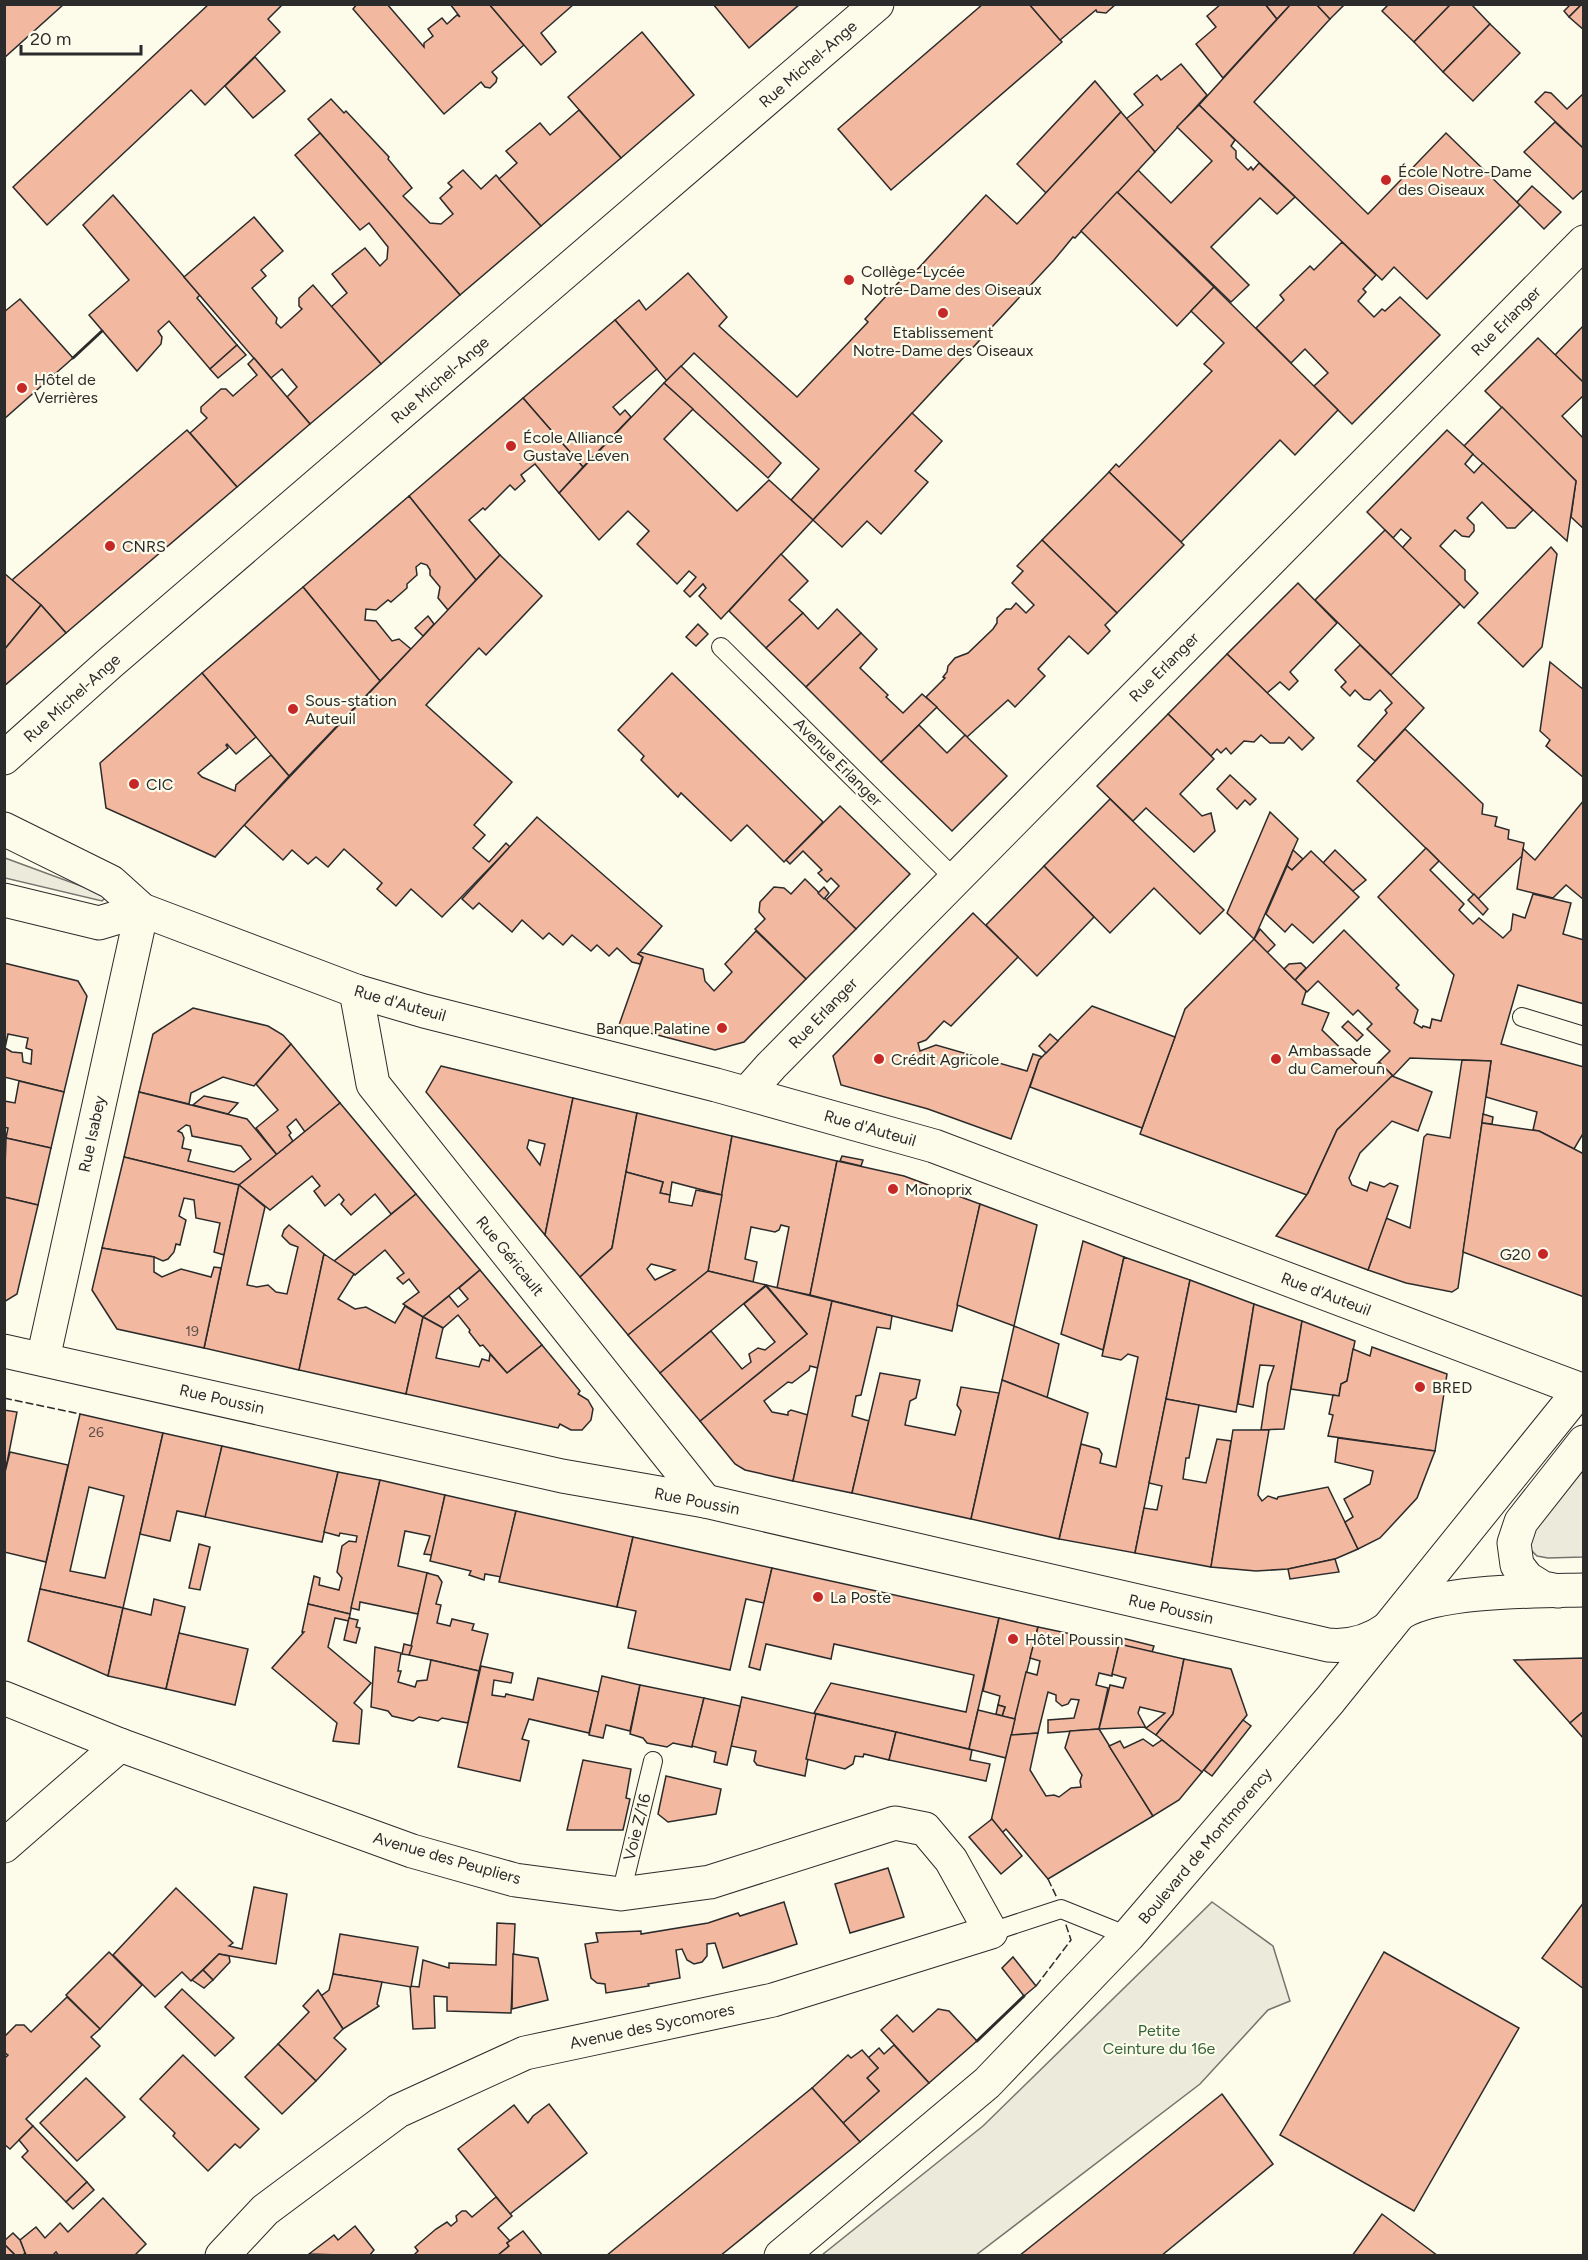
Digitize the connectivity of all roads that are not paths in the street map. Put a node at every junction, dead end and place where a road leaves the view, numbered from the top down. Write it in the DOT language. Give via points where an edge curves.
graph roads {
  1 [pos="877,4"];
  2 [pos="1584,242"];
  3 [pos="722,647"];
  4 [pos="4,758"];
  5 [pos="4,829"];
  6 [pos="955,879"];
  7 [pos="4,900"];
  8 [pos="142,910"];
  9 [pos="356,991"];
  10 [pos="1522,1017"];
  11 [pos="1584,1036"];
  12 [pos="747,1093"];
  13 [pos="4,1350"];
  14 [pos="43,1359"];
  15 [pos="1582,1391"];
  16 [pos="1584,1442"];
  17 [pos="705,1501"];
  18 [pos="1571,1591"];
  19 [pos="1391,1624"];
  20 [pos="4,1698"];
  21 [pos="120,1745"];
  22 [pos="653,1761"];
  23 [pos="4,1846"];
  24 [pos="621,1894"];
  25 [pos="991,1932"];
  26 [pos="1128,1936"];
  27 [pos="222,2256"];
  28 [pos="781,2256"];
  1 -- 4 [label="street, Rue Michel-Ange"];
  2 -- 6 [label="street, Rue Erlanger"];
  3 -- 6 [label="lane, Avenue Erlanger"];
  5 -- 8 [label="street, Rue d'Auteuil" via="111,882"];
  6 -- 12 [label="street, Rue Erlanger"];
  7 -- 8 [label="street" via="99,923"];
  8 -- 9 [label="street, Rue d'Auteuil"];
  8 -- 14 [label="street, Rue Isabey"];
  9 -- 12 [label="street, Rue d'Auteuil"];
  9 -- 17 [label="street, Rue Géricault" via="373,1084"];
  10 -- 11 [label="lane"];
  12 -- 15 [label="street, Rue d'Auteuil" via="934,1146"];
  13 -- 14 [label="street, Rue Poussin"];
  14 -- 17 [label="street, Rue Poussin" via="562,1476"];
  15 -- 19 [label="street, Boulevard de Montmorency"];
  16 -- 18 [label="street" via="1521,1522 1514,1543 1517,1565 1527,1578 1543,1588"];
  17 -- 19 [label="street, Rue Poussin" via="1328,1645 1363,1642"];
  18 -- 19 [label="street, Rue Poussin" via="1443,1599 1414,1606"];
  19 -- 26 [label="street, Boulevard de Montmorency"];
  20 -- 21 [label="street, Avenue des Peupliers"];
  21 -- 23 [label="street"];
  21 -- 24 [label="street, Avenue des Peupliers" via="412,1851 515,1880"];
  22 -- 24 [label="lane, Voie Z/16"];
  24 -- 25 [label="street, Avenue des Peupliers" via="710,1882 896,1823 925,1829 951,1860"];
  25 -- 26 [label="lane, Avenue des Sycomores" via="1061,1909"];
  25 -- 27 [label="street, Avenue des Sycomores" via="773,2000 525,2053 398,2111 265,2210"];
  26 -- 28 [label="street, Boulevard de Montmorency" via="987,2083"];
}
